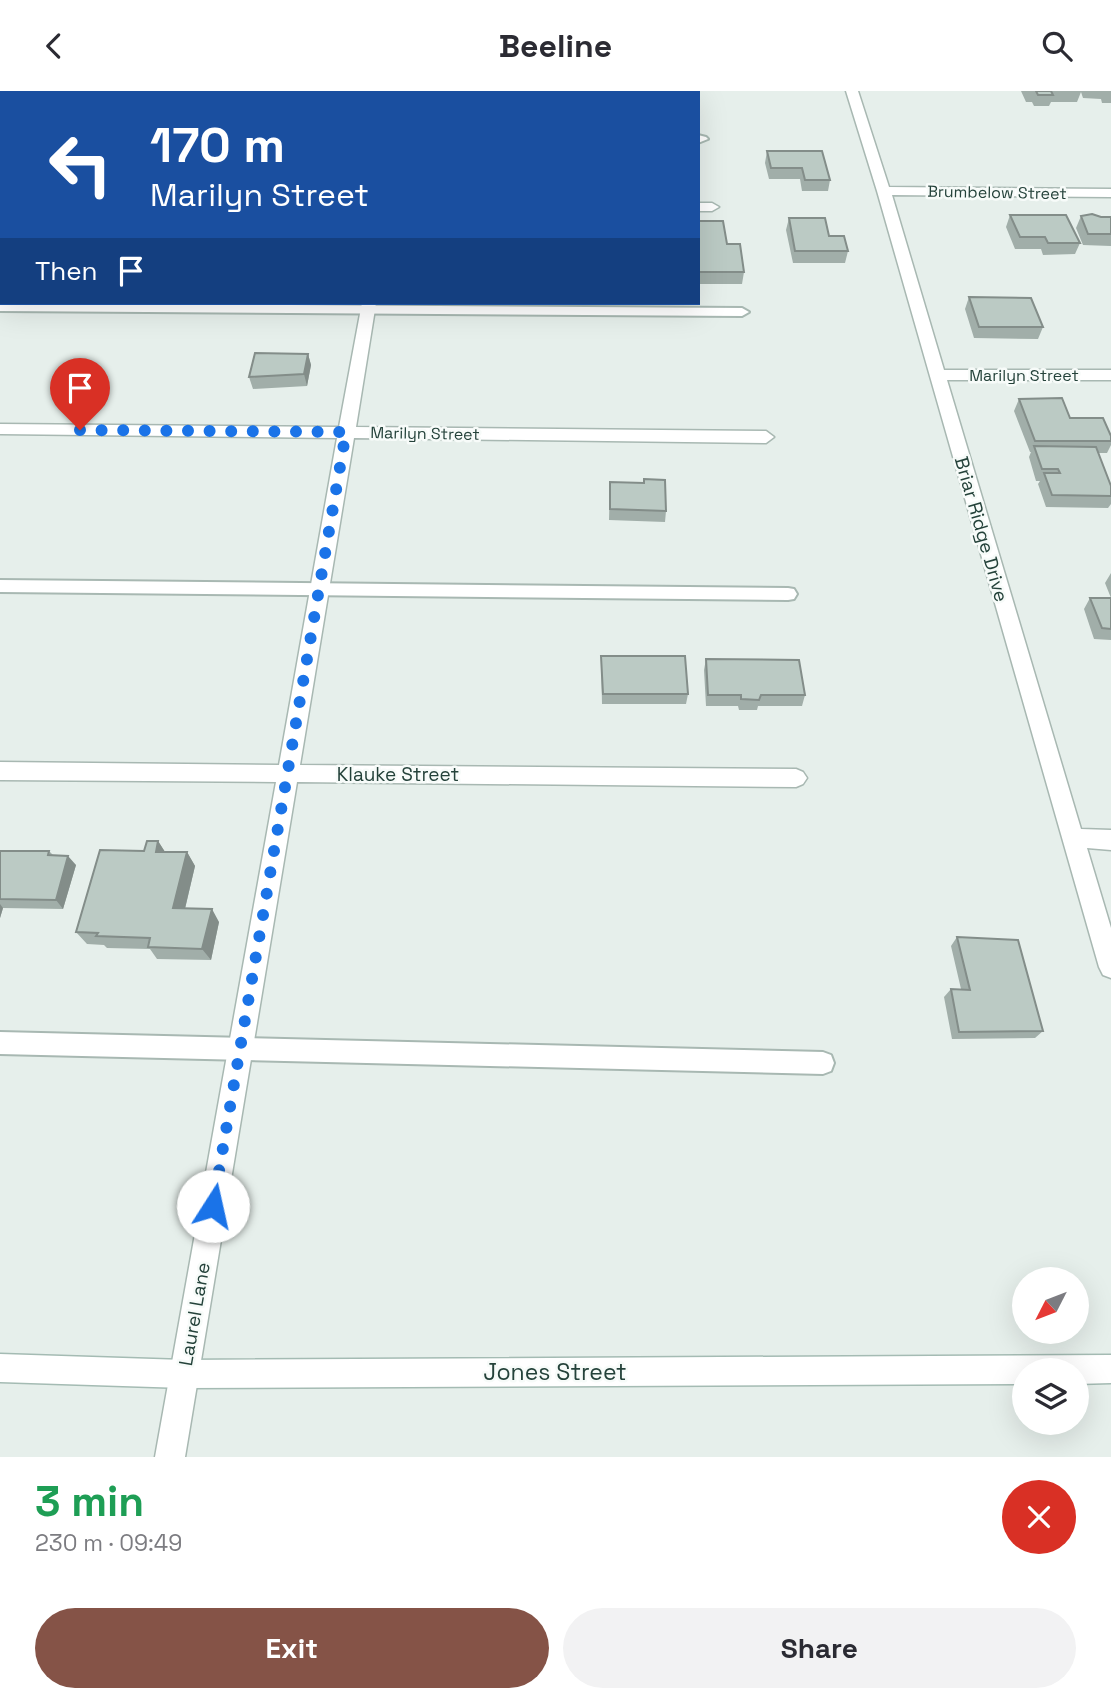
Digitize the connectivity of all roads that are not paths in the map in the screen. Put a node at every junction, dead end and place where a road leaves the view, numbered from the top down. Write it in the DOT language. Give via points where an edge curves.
graph roads {
  1 [pos="852,91"];
  2 [pos="884,191"];
  3 [pos="1111,193"];
  4 [pos="368,306"];
  5 [pos="0,307"];
  6 [pos="742,312"];
  7 [pos="937,375"];
  8 [pos="1111,375"];
  9 [pos="0,429"];
  10 [pos="346,432"];
  11 [pos="766,437"];
  12 [pos="0,586"];
  13 [pos="319,589"];
  14 [pos="788,594"];
  15 [pos="0,771"];
  16 [pos="288,773"];
  17 [pos="796,778"];
  18 [pos="1073,838"];
  19 [pos="1111,840"];
  20 [pos="1111,967"];
  21 [pos="0,1043"];
  22 [pos="240,1049"];
  23 [pos="823,1063"];
  24 [pos="0,1368"];
  25 [pos="1111,1369"];
  26 [pos="184,1374"];
  27 [pos="170,1457"];
  1 -- 2 [label="street, Briar Ridge Drive"];
  2 -- 3 [label="street, Brumbelow Street"];
  2 -- 7 [label="street, Briar Ridge Drive"];
  4 -- 5 [label="lane"];
  4 -- 6 [label="lane"];
  4 -- 10 [label="street, Laurel Lane"];
  7 -- 8 [label="street, Marilyn Street"];
  7 -- 18 [label="street, Briar Ridge Drive"];
  9 -- 10 [label="street, Marilyn Street"];
  10 -- 11 [label="street, Marilyn Street"];
  10 -- 13 [label="street, Laurel Lane"];
  12 -- 13 [label="lane"];
  13 -- 14 [label="lane"];
  13 -- 16 [label="street, Laurel Lane"];
  15 -- 16 [label="street, Klauke Street"];
  16 -- 17 [label="street, Klauke Street"];
  16 -- 22 [label="street, Laurel Lane"];
  18 -- 19 [label="street"];
  18 -- 20 [label="street, Briar Ridge Drive"];
  21 -- 22 [label="lane"];
  22 -- 23 [label="lane"];
  22 -- 26 [label="street, Laurel Lane"];
  24 -- 26 [label="street, Jones Street"];
  25 -- 26 [label="street, Jones Street"];
  26 -- 27 [label="street, Laurel Lane"];
}
